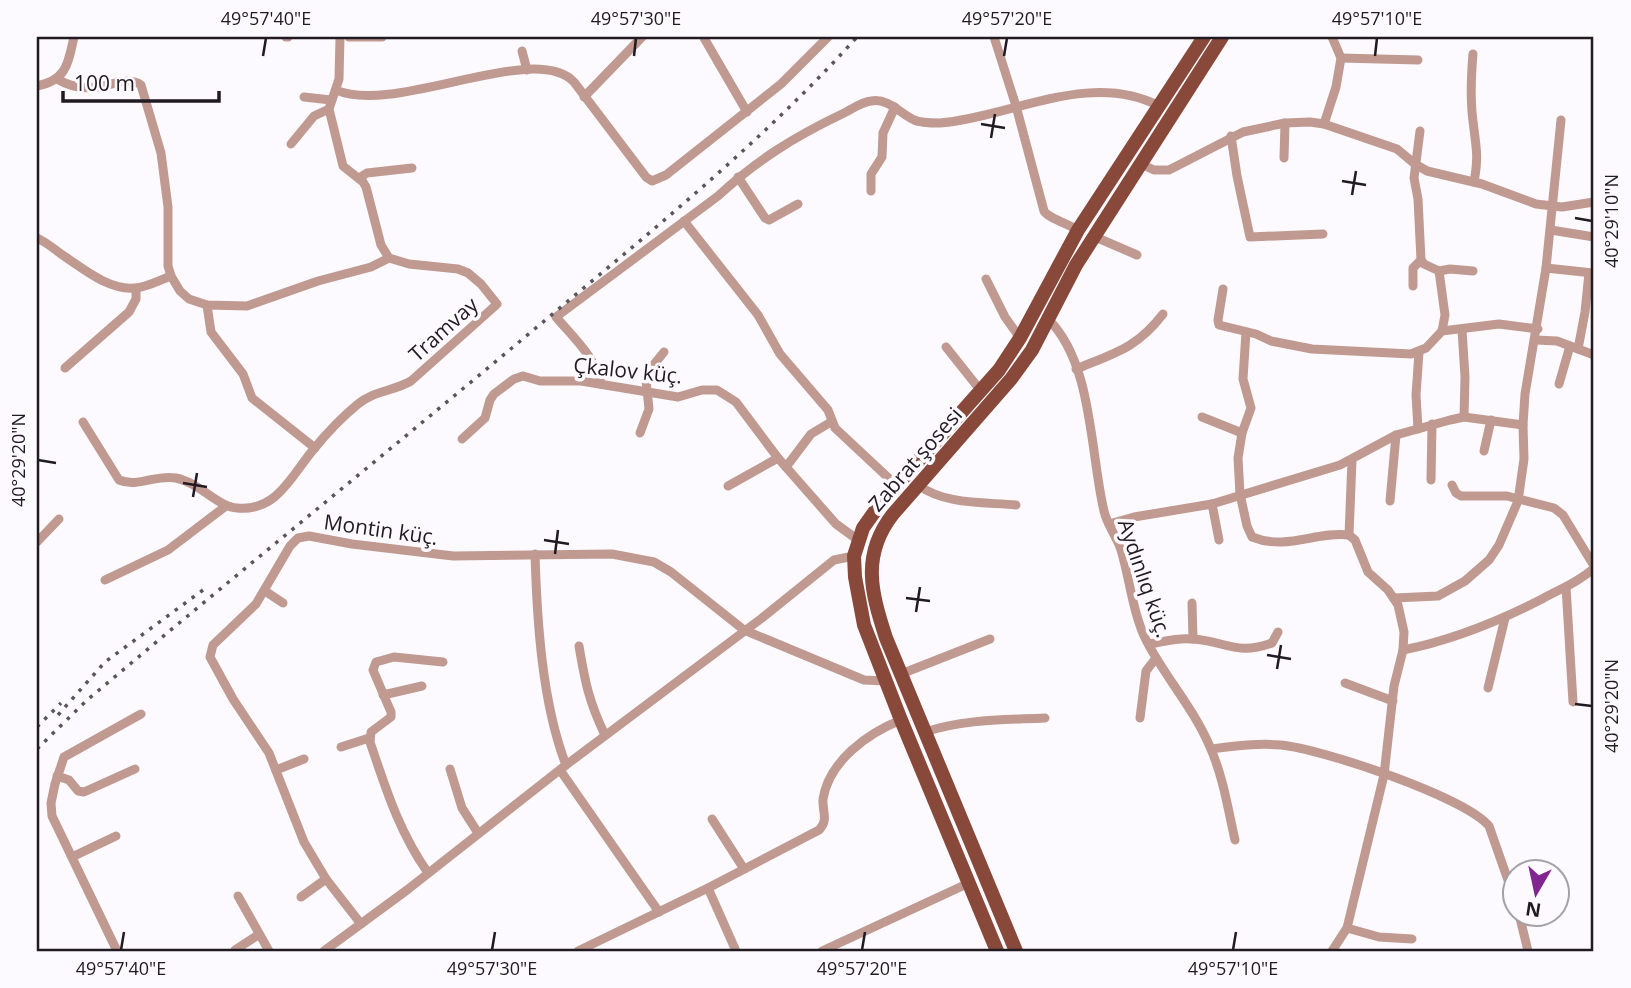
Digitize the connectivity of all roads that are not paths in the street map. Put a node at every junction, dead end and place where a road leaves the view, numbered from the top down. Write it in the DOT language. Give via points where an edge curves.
graph roads {
  1 [pos="74,37"];
  2 [pos="340,37"];
  3 [pos="349,37"];
  4 [pos="382,37"];
  5 [pos="828,37"];
  6 [pos="995,37"];
  7 [pos="1204,37"];
  8 [pos="1222,37"];
  9 [pos="1332,37"];
  10 [pos="704,38"];
  11 [pos="636,39"];
  12 [pos="522,51"];
  13 [pos="1474,54"];
  14 [pos="1341,58"];
  15 [pos="1418,60"];
  16 [pos="527,70"];
  17 [pos="57,79"];
  18 [pos="37,86"];
  19 [pos="336,90"];
  20 [pos="304,97"];
  21 [pos="584,97"];
  22 [pos="330,105"];
  23 [pos="1016,106"];
  24 [pos="1158,106"];
  25 [pos="895,107"];
  26 [pos="747,112"];
  27 [pos="1561,120"];
  28 [pos="1285,123"];
  29 [pos="1324,124"];
  30 [pos="1420,131"];
  31 [pos="1231,136"];
  32 [pos="291,144"];
  33 [pos="1128,154"];
  34 [pos="1284,158"];
  35 [pos="1141,164"];
  36 [pos="1415,164"];
  37 [pos="412,168"];
  38 [pos="737,177"];
  39 [pos="359,178"];
  40 [pos="1474,182"];
  41 [pos="871,191"];
  42 [pos="1594,202"];
  43 [pos="799,204"];
  44 [pos="1553,206"];
  45 [pos="684,221"];
  46 [pos="1078,230"];
  47 [pos="1551,230"];
  48 [pos="1322,234"];
  49 [pos="1093,236"];
  50 [pos="1594,237"];
  51 [pos="37,239"];
  52 [pos="1137,255"];
  53 [pos="389,258"];
  54 [pos="1421,260"];
  55 [pos="1546,268"];
  56 [pos="1439,271"];
  57 [pos="1473,271"];
  58 [pos="1592,273"];
  59 [pos="171,276"];
  60 [pos="986,279"];
  61 [pos="1413,286"];
  62 [pos="136,289"];
  63 [pos="1223,289"];
  64 [pos="207,305"];
  65 [pos="1590,312"];
  66 [pos="1163,314"];
  67 [pos="1048,319"];
  68 [pos="1538,328"];
  69 [pos="1462,330"];
  70 [pos="1442,331"];
  71 [pos="1246,332"];
  72 [pos="1020,338"];
  73 [pos="1536,340"];
  74 [pos="946,347"];
  75 [pos="1574,347"];
  76 [pos="664,352"];
  77 [pos="1419,352"];
  78 [pos="1594,355"];
  79 [pos="65,368"];
  80 [pos="1076,369"];
  81 [pos="601,384"];
  82 [pos="1559,384"];
  83 [pos="646,391"];
  84 [pos="981,391"];
  85 [pos="1202,417"];
  86 [pos="1464,417"];
  87 [pos="1491,420"];
  88 [pos="83,422"];
  89 [pos="831,422"];
  90 [pos="1432,424"];
  91 [pos="1523,425"];
  92 [pos="1418,429"];
  93 [pos="640,433"];
  94 [pos="1242,433"];
  95 [pos="1396,435"];
  96 [pos="462,439"];
  97 [pos="314,448"];
  98 [pos="1483,451"];
  99 [pos="778,458"];
  100 [pos="1352,460"];
  101 [pos="786,467"];
  102 [pos="1431,480"];
  103 [pos="896,485"];
  104 [pos="918,485"];
  105 [pos="1452,485"];
  106 [pos="728,486"];
  107 [pos="1240,494"];
  108 [pos="1391,501"];
  109 [pos="1518,501"];
  110 [pos="1212,503"];
  111 [pos="1016,505"];
  112 [pos="226,506"];
  113 [pos="59,519"];
  114 [pos="1109,524"];
  115 [pos="1349,535"];
  116 [pos="858,540"];
  117 [pos="1219,540"];
  118 [pos="37,542"];
  119 [pos="535,554"];
  120 [pos="854,556"];
  121 [pos="1594,567"];
  122 [pos="105,580"];
  123 [pos="1566,587"];
  124 [pos="265,590"];
  125 [pos="1394,598"];
  126 [pos="283,603"];
  127 [pos="1192,603"];
  128 [pos="1505,618"];
  129 [pos="744,630"];
  130 [pos="1278,632"];
  131 [pos="990,639"];
  132 [pos="1193,639"];
  133 [pos="1149,644"];
  134 [pos="579,646"];
  135 [pos="1403,650"];
  136 [pos="1156,658"];
  137 [pos="443,662"];
  138 [pos="901,674"];
  139 [pos="885,681"];
  140 [pos="1345,683"];
  141 [pos="422,686"];
  142 [pos="1488,688"];
  143 [pos="383,695"];
  144 [pos="1392,701"];
  145 [pos="1573,702"];
  146 [pos="141,714"];
  147 [pos="1045,718"];
  148 [pos="1140,718"];
  149 [pos="901,720"];
  150 [pos="925,732"];
  151 [pos="605,735"];
  152 [pos="369,738"];
  153 [pos="341,747"];
  154 [pos="1211,749"];
  155 [pos="304,759"];
  156 [pos="563,767"];
  157 [pos="135,768"];
  158 [pos="450,769"];
  159 [pos="276,770"];
  160 [pos="1384,775"];
  161 [pos="57,776"];
  162 [pos="712,818"];
  163 [pos="478,833"];
  164 [pos="116,836"];
  165 [pos="1235,840"];
  166 [pos="72,857"];
  167 [pos="1502,863"];
  168 [pos="744,869"];
  169 [pos="428,873"];
  170 [pos="326,878"];
  171 [pos="968,883"];
  172 [pos="708,888"];
  173 [pos="238,896"];
  174 [pos="301,897"];
  175 [pos="659,912"];
  176 [pos="360,924"];
  177 [pos="1347,928"];
  178 [pos="1522,928"];
  179 [pos="258,935"];
  180 [pos="1412,939"];
  181 [pos="599,940"];
  182 [pos="235,950"];
  183 [pos="117,951"];
  184 [pos="269,951"];
  185 [pos="324,951"];
  186 [pos="578,951"];
  187 [pos="604,951"];
  188 [pos="736,951"];
  189 [pos="822,951"];
  190 [pos="997,951"];
  191 [pos="1016,951"];
  192 [pos="1332,951"];
  193 [pos="1528,951"];
  1 -- 17 [label="street" via="65,69"];
  2 -- 19 [label="street"];
  3 -- 4 [label="street"];
  5 -- 26 [label="street"];
  6 -- 23 [label="street"];
  7 -- 24 [label="main road, Zabrat şosesi"];
  8 -- 35 [label="main road, Zabrat şosesi"];
  9 -- 14 [label="street"];
  10 -- 26 [label="street"];
  11 -- 21 [label="street"];
  12 -- 16 [label="street"];
  13 -- 40 [label="street" via="1471,79 1478,147"];
  14 -- 15 [label="street"];
  14 -- 29 [label="street"];
  16 -- 19 [label="street" via="375,96"];
  16 -- 21 [label="street" via="559,70"];
  17 -- 18 [label="street"];
  17 -- 59 [label="street" via="94,88 132,81 141,85 161,153"];
  19 -- 22 [label="street"];
  20 -- 22 [label="street"];
  21 -- 26 [label="street" via="652,181"];
  22 -- 32 [label="street" via="314,116"];
  22 -- 39 [label="street" via="343,166"];
  23 -- 24 [label="street" via="1096,93 1135,96"];
  23 -- 25 [label="street" via="939,123 914,120"];
  23 -- 46 [label="street" via="1044,211"];
  24 -- 33 [label="main road, Zabrat şosesi"];
  25 -- 38 [label="street" via="870,101 787,142"];
  25 -- 41 [label="street" via="883,133 881,158 871,174"];
  27 -- 44 [label="street"];
  28 -- 29 [label="street"];
  28 -- 31 [label="street"];
  28 -- 34 [label="street"];
  29 -- 36 [label="street" via="1397,149"];
  30 -- 36 [label="street"];
  31 -- 35 [label="street" via="1169,170"];
  31 -- 48 [label="street" via="1250,237"];
  33 -- 35 [label="main road"];
  33 -- 46 [label="main road, Zabrat şosesi"];
  35 -- 49 [label="main road, Zabrat şosesi"];
  36 -- 40 [label="street"];
  36 -- 54 [label="street"];
  37 -- 39 [label="street"];
  38 -- 43 [label="street" via="769,220"];
  38 -- 45 [label="street"];
  39 -- 53 [label="street"];
  40 -- 44 [label="street"];
  42 -- 44 [label="street"];
  44 -- 47 [label="street"];
  45 -- 81 [label="street" via="556,317 590,360"];
  45 -- 89 [label="street" via="758,315 774,345 823,404"];
  46 -- 72 [label="main road, Zabrat şosesi"];
  47 -- 50 [label="street"];
  47 -- 55 [label="street"];
  49 -- 52 [label="street"];
  49 -- 67 [label="main road, Zabrat şosesi"];
  51 -- 62 [label="street" via="104,281"];
  53 -- 64 [label="street" via="247,306"];
  53 -- 97 [label="street, Tramvay" via="468,273 497,304 411,381 356,405"];
  54 -- 56 [label="street"];
  54 -- 61 [label="street" via="1413,268"];
  55 -- 58 [label="street"];
  55 -- 68 [label="street"];
  56 -- 57 [label="street"];
  56 -- 70 [label="street" via="1445,315"];
  58 -- 65 [label="street"];
  59 -- 62 [label="street"];
  59 -- 64 [label="street" via="189,299"];
  60 -- 72 [label="street"];
  62 -- 79 [label="street" via="129,312"];
  63 -- 71 [label="street" via="1219,325"];
  64 -- 97 [label="street" via="211,332 243,374 252,398"];
  65 -- 75 [label="street"];
  66 -- 80 [label="street" via="1138,342"];
  67 -- 80 [label="street, Aydınlıq küç." via="1059,330"];
  67 -- 104 [label="main road, Zabrat şosesi" via="1011,379"];
  68 -- 69 [label="street" via="1499,324"];
  68 -- 73 [label="street"];
  69 -- 70 [label="street"];
  69 -- 86 [label="street"];
  70 -- 77 [label="street"];
  71 -- 77 [label="street" via="1312,349"];
  71 -- 94 [label="street" via="1243,379 1251,408"];
  72 -- 84 [label="main road, Zabrat şosesi"];
  73 -- 75 [label="street"];
  73 -- 91 [label="street"];
  74 -- 84 [label="street"];
  75 -- 78 [label="street"];
  75 -- 82 [label="street"];
  76 -- 83 [label="street" via="651,368"];
  77 -- 92 [label="street"];
  80 -- 114 [label="street, Aydınlıq küç."];
  81 -- 83 [label="street, Çkalov küç."];
  81 -- 96 [label="street, Çkalov küç." via="551,383 523,376 514,379 489,400 485,418"];
  83 -- 93 [label="street" via="649,409"];
  83 -- 99 [label="street, Çkalov küç." via="678,397 709,389 726,394"];
  84 -- 103 [label="main road, Zabrat şosesi"];
  85 -- 94 [label="street"];
  86 -- 87 [label="street"];
  86 -- 90 [label="street"];
  87 -- 91 [label="street"];
  87 -- 98 [label="street"];
  88 -- 112 [label="street" via="118,480 138,483 176,478"];
  89 -- 101 [label="street" via="811,434"];
  89 -- 103 [label="street"];
  90 -- 92 [label="street"];
  90 -- 102 [label="street"];
  91 -- 109 [label="street"];
  92 -- 95 [label="street"];
  94 -- 107 [label="street"];
  95 -- 100 [label="street"];
  95 -- 108 [label="street"];
  97 -- 112 [label="street, Tramvay" via="280,494 252,507"];
  99 -- 101 [label="street, Çkalov küç."];
  99 -- 106 [label="street"];
  100 -- 107 [label="street"];
  100 -- 115 [label="street"];
  101 -- 116 [label="street, Çkalov küç." via="836,524"];
  103 -- 116 [label="main road, Zabrat şosesi"];
  104 -- 111 [label="street" via="930,495 944,498"];
  104 -- 138 [label="main road, Zabrat şosesi" via="883,526 871,561 881,621"];
  105 -- 109 [label="street" via="1461,496 1507,496"];
  107 -- 110 [label="street"];
  107 -- 115 [label="street" via="1252,537 1295,542"];
  109 -- 121 [label="street" via="1554,508 1563,515"];
  109 -- 125 [label="street" via="1499,545 1465,581 1438,596"];
  110 -- 114 [label="street"];
  110 -- 117 [label="street"];
  112 -- 122 [label="street" via="168,550"];
  113 -- 118 [label="street"];
  114 -- 133 [label="street, Aydınlıq küç."];
  115 -- 125 [label="street" via="1368,572"];
  116 -- 120 [label="main road, Zabrat şosesi"];
  119 -- 124 [label="street, Montin küç." via="453,556 302,536 290,546"];
  119 -- 129 [label="street, Montin küç." via="612,554 654,562"];
  119 -- 156 [label="street" via="548,700"];
  120 -- 129 [label="street" via="834,560"];
  120 -- 139 [label="main road, Zabrat şosesi" via="864,625"];
  121 -- 123 [label="street"];
  123 -- 128 [label="street"];
  123 -- 145 [label="street"];
  124 -- 126 [label="street"];
  124 -- 159 [label="street, Montin küç." via="213,645 210,657"];
  125 -- 135 [label="street" via="1402,618"];
  127 -- 132 [label="street"];
  128 -- 135 [label="street" via="1436,644"];
  128 -- 142 [label="street"];
  129 -- 139 [label="street, Montin küç." via="864,680"];
  129 -- 151 [label="street"];
  130 -- 132 [label="street" via="1272,643 1255,649"];
  131 -- 138 [label="street"];
  132 -- 133 [label="street"];
  133 -- 136 [label="street, Aydınlıq küç."];
  134 -- 151 [label="street" via="586,691"];
  135 -- 144 [label="street"];
  136 -- 148 [label="street" via="1146,671"];
  136 -- 154 [label="street, Aydınlıq küç."];
  137 -- 143 [label="street" via="394,657 376,662 373,670"];
  138 -- 150 [label="main road, Zabrat şosesi"];
  139 -- 149 [label="main road, Zabrat şosesi"];
  140 -- 144 [label="street"];
  141 -- 143 [label="street"];
  143 -- 152 [label="street" via="391,717"];
  144 -- 160 [label="street"];
  146 -- 161 [label="street" via="64,757"];
  147 -- 150 [label="street" via="972,721"];
  149 -- 168 [label="street" via="872,733 842,761 824,794 825,819 819,830"];
  149 -- 171 [label="main road, Zabrat şosesi"];
  150 -- 191 [label="main road, Zabrat şosesi"];
  151 -- 156 [label="street"];
  152 -- 153 [label="street"];
  152 -- 169 [label="street" via="399,824"];
  154 -- 160 [label="street" via="1282,745 1319,752"];
  154 -- 165 [label="street, Aydınlıq küç."];
  155 -- 159 [label="street"];
  156 -- 163 [label="street"];
  156 -- 175 [label="street"];
  157 -- 161 [label="street" via="84,792"];
  158 -- 163 [label="street" via="462,808"];
  159 -- 170 [label="street, Montin küç." via="296,826"];
  160 -- 167 [label="street" via="1437,794 1482,818"];
  160 -- 177 [label="street"];
  161 -- 166 [label="street" via="52,816"];
  162 -- 168 [label="street"];
  163 -- 169 [label="street"];
  164 -- 166 [label="street"];
  166 -- 183 [label="street"];
  168 -- 172 [label="street"];
  169 -- 176 [label="street"];
  170 -- 174 [label="street"];
  170 -- 176 [label="street, Montin küç."];
  171 -- 189 [label="street"];
  171 -- 190 [label="main road, Zabrat şosesi"];
  172 -- 175 [label="street"];
  172 -- 188 [label="street"];
  173 -- 179 [label="street"];
  175 -- 181 [label="street"];
  176 -- 185 [label="street"];
  177 -- 180 [label="street" via="1379,937"];
  177 -- 192 [label="street"];
  178 -- 193 [label="street"];
  179 -- 182 [label="street"];
  179 -- 184 [label="street"];
  181 -- 186 [label="street"];
  181 -- 187 [label="street"];
}
